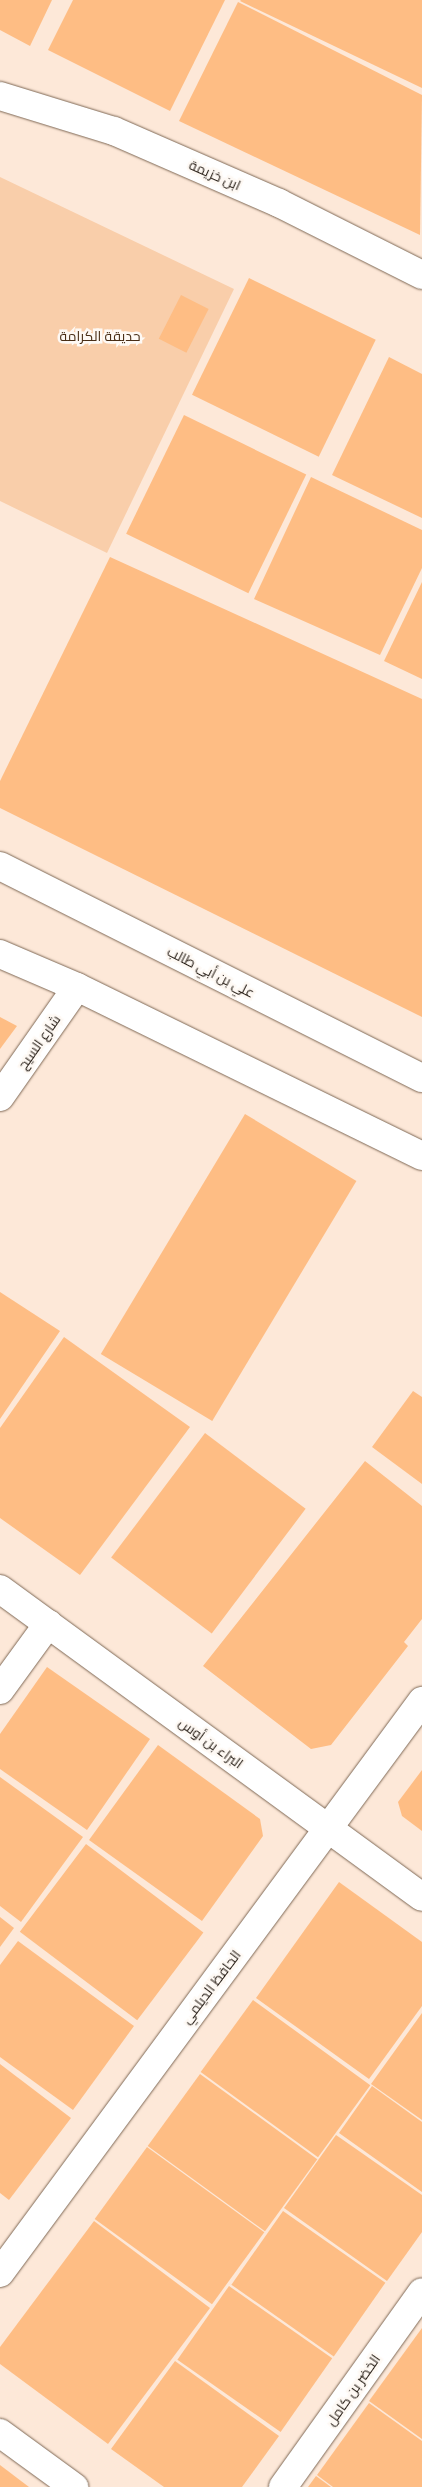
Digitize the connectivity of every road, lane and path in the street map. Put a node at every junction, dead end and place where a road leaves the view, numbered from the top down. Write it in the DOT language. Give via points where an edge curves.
graph roads {
  1 [pos="0,96"];
  2 [pos="422,275"];
  3 [pos="0,866"];
  4 [pos="0,954"];
  5 [pos="77,988"];
  6 [pos="422,1078"];
  7 [pos="0,1096"];
  8 [pos="422,1156"];
  9 [pos="0,1589"];
  10 [pos="48,1624"];
  11 [pos="0,1690"];
  12 [pos="422,1701"];
  13 [pos="329,1829"];
  14 [pos="422,1897"];
  15 [pos="0,2273"];
  16 [pos="422,2292"];
  17 [pos="0,2433"];
  18 [pos="74,2487"];
  19 [pos="284,2487"];
  1 -- 2 [label="street, ابن خزيمة" via="114,131 279,203"];
  3 -- 6 [label="street, علي بن أبي طالب"];
  4 -- 5 [label="street"];
  5 -- 7 [label="street, شارع السيح"];
  5 -- 8 [label="street"];
  9 -- 10 [label="street, البراء بن أوس"];
  10 -- 11 [label="street"];
  10 -- 13 [label="street, البراء بن أوس"];
  12 -- 13 [label="street, الحافظ الديلمي"];
  13 -- 14 [label="street, البراء بن أوس"];
  13 -- 15 [label="street, الحافظ الديلمي"];
  16 -- 19 [label="street, الخضر بن كامل"];
  17 -- 18 [label="street"];
}
